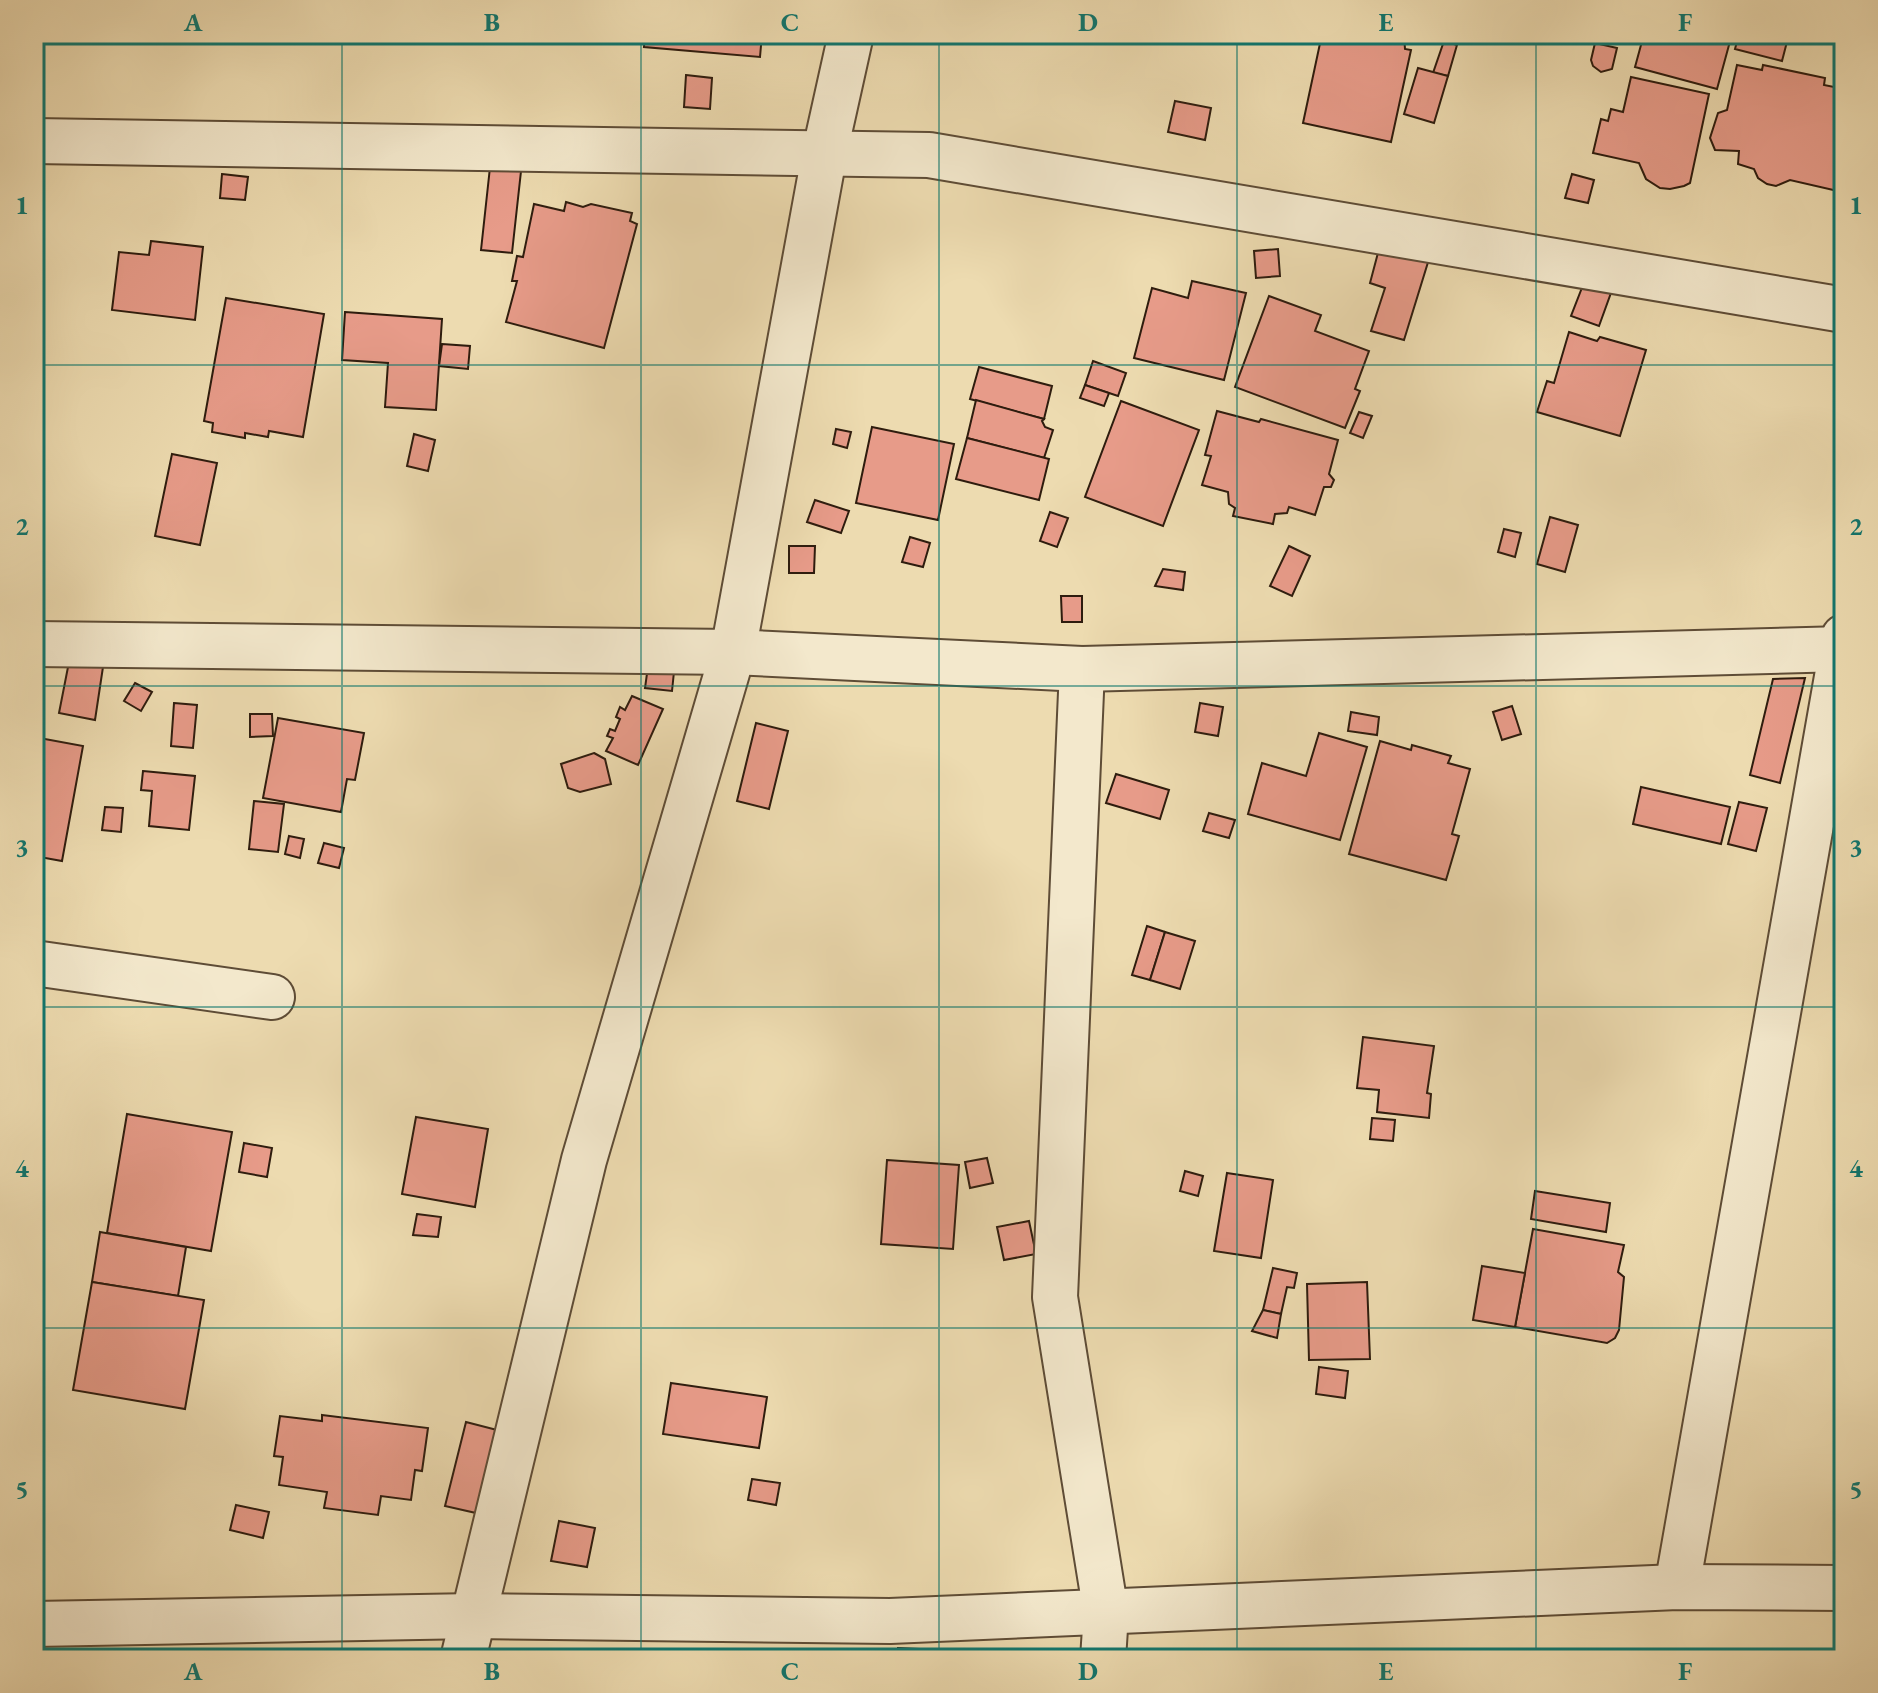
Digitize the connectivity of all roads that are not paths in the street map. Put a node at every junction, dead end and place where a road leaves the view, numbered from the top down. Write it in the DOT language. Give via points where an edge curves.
graph roads {
  1 [pos="851,34"];
  2 [pos="34,141"];
  3 [pos="825,151"];
  4 [pos="1844,310"];
  5 [pos="34,644"];
  6 [pos="1843,646"];
  7 [pos="733,652"];
  8 [pos="1082,669"];
  9 [pos="34,963"];
  10 [pos="272,997"];
  11 [pos="1677,1587"];
  12 [pos="1844,1588"];
  13 [pos="1106,1613"];
  14 [pos="474,1616"];
  15 [pos="34,1624"];
  16 [pos="463,1659"];
  17 [pos="1103,1659"];
  1 -- 3 [label="street"];
  2 -- 3 [label="street"];
  3 -- 4 [label="street" via="929,155"];
  3 -- 7 [label="street"];
  5 -- 7 [label="street"];
  6 -- 8 [label="street"];
  6 -- 11 [label="street"];
  7 -- 8 [label="street"];
  7 -- 14 [label="street" via="584,1160"];
  8 -- 13 [label="street" via="1055,1297"];
  9 -- 10 [label="street"];
  11 -- 12 [label="street"];
  11 -- 13 [label="street"];
  13 -- 14 [label="street" via="890,1621"];
  13 -- 17 [label="street"];
  14 -- 15 [label="street"];
  14 -- 16 [label="street"];
}
